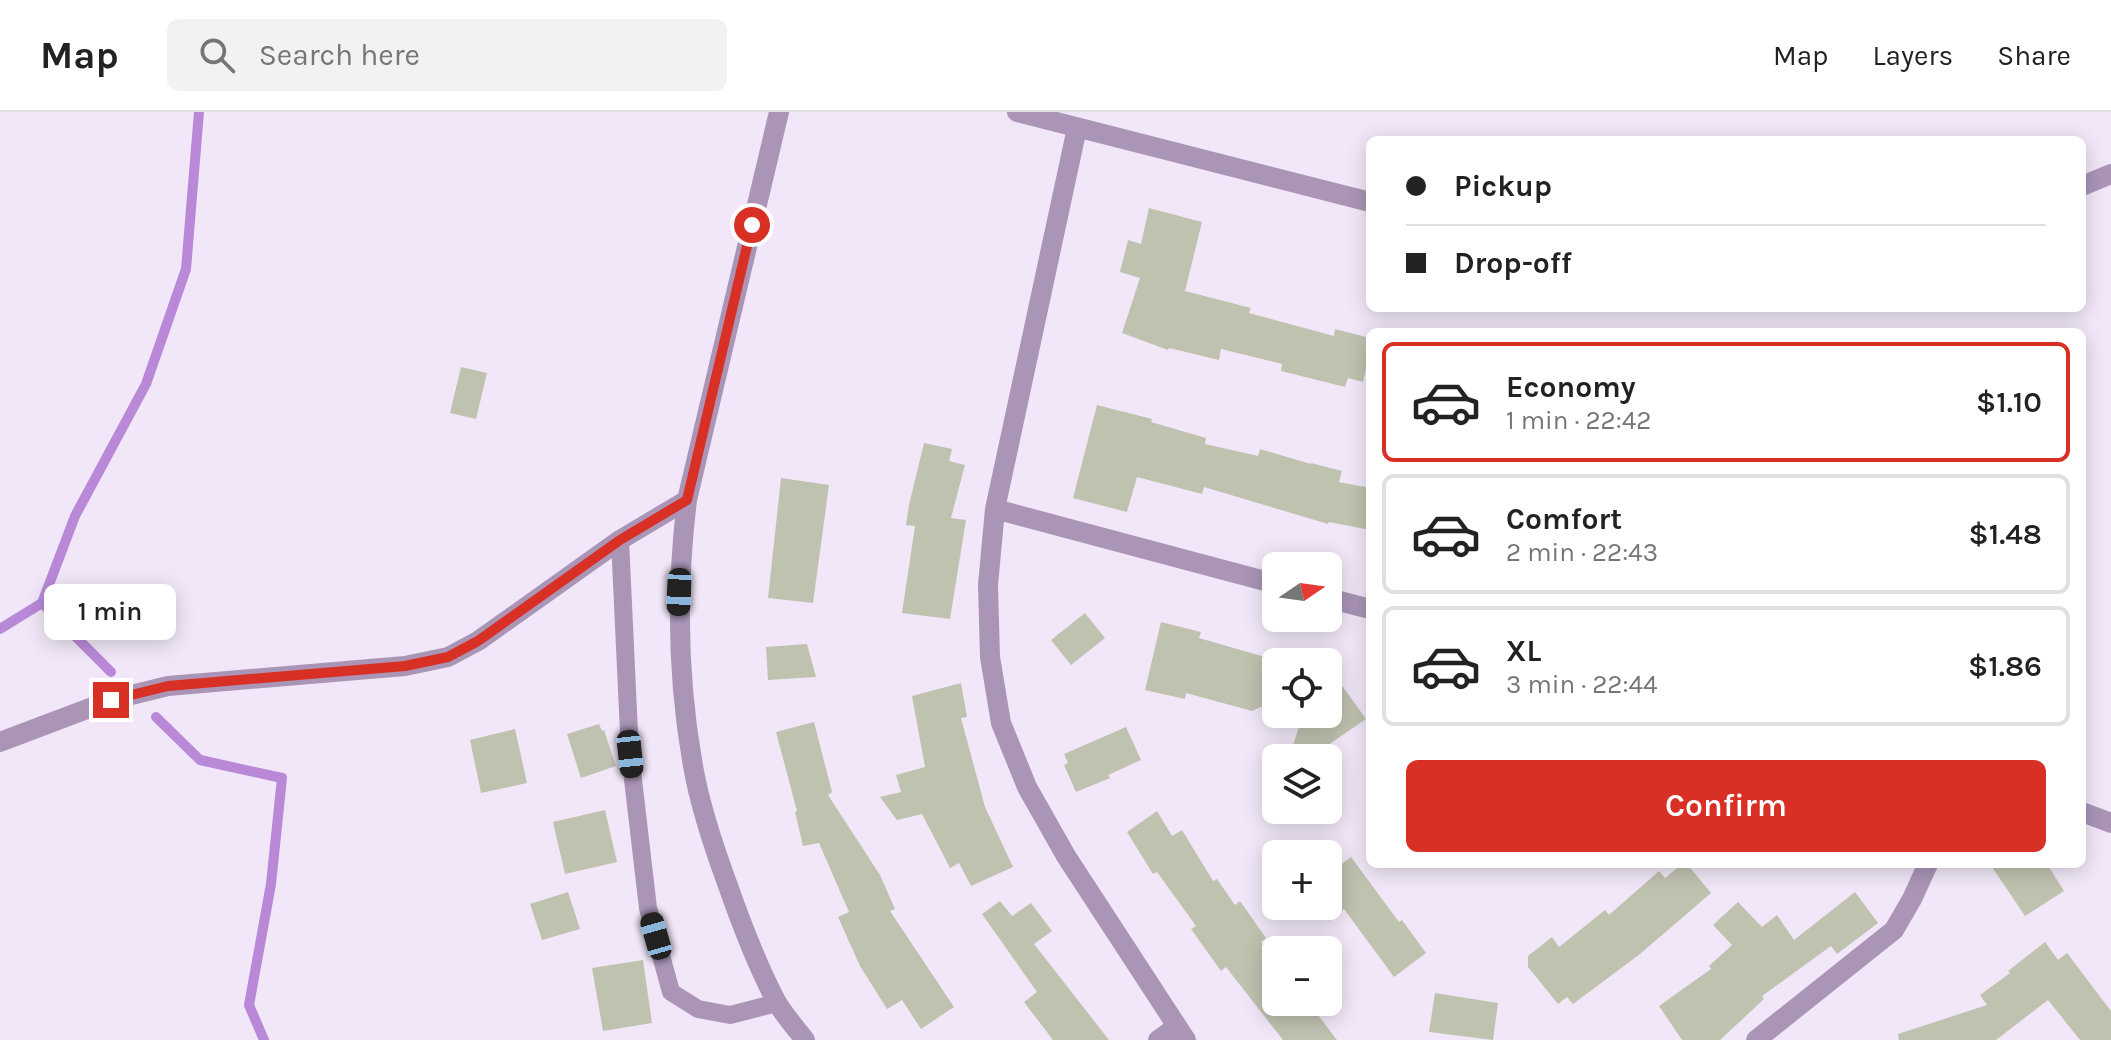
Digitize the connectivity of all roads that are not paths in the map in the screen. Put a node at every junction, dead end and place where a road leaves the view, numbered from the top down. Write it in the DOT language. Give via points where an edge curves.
graph roads {
  1 [pos="779,112"];
  2 [pos="1017,112"];
  3 [pos="1077,128"];
  4 [pos="2111,174"];
  5 [pos="2086,184"];
  6 [pos="1366,201"];
  7 [pos="687,500"];
  8 [pos="995,509"];
  9 [pos="620,540"];
  10 [pos="1262,580"];
  11 [pos="1342,602"];
  12 [pos="1366,608"];
  13 [pos="0,742"];
  14 [pos="2086,814"];
  15 [pos="2111,823"];
  16 [pos="1926,868"];
  17 [pos="777,1003"];
  18 [pos="1181,1034"];
  19 [pos="805,1040"];
  20 [pos="1158,1040"];
  21 [pos="1756,1040"];
  1 -- 7 [label="street"];
  2 -- 3 [label="street"];
  3 -- 6 [label="street"];
  3 -- 8 [label="street"];
  4 -- 5 [label="street"];
  7 -- 9 [label="street"];
  7 -- 17 [label="street" via="678,615 693,768 743,931"];
  8 -- 10 [label="street"];
  8 -- 18 [label="street" via="988,585 990,657 1001,723 1027,787 1066,856"];
  9 -- 13 [label="street" via="448,657 405,666 168,686 111,700"];
  9 -- 17 [label="lane" via="633,784 648,908 671,992 698,1009 730,1015"];
  11 -- 12 [label="street"];
  14 -- 15 [label="street"];
  16 -- 21 [label="street" via="1894,930"];
  17 -- 19 [label="street"];
  18 -- 20 [label="street"];
}
